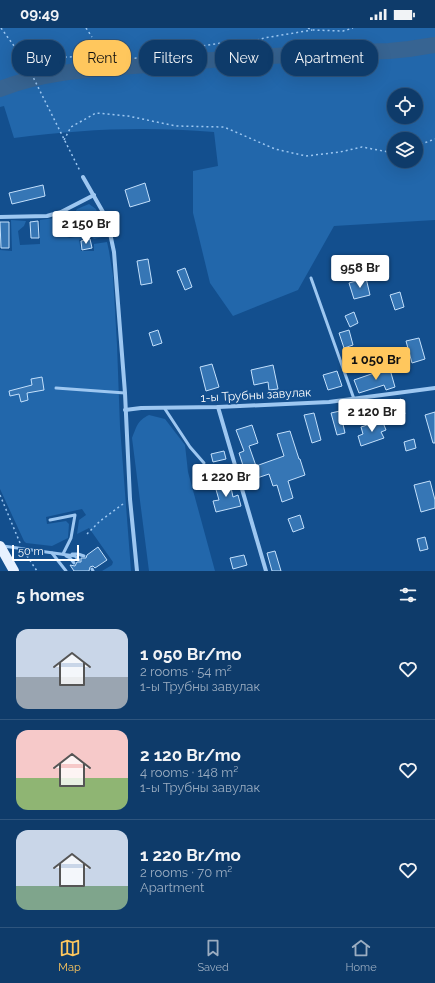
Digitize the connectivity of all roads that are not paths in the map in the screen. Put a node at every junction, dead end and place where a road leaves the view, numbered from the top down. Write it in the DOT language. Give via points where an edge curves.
graph roads {
  1 [pos="83,177"];
  2 [pos="94,195"];
  3 [pos="0,217"];
  4 [pos="311,278"];
  5 [pos="56,388"];
  6 [pos="435,388"];
  7 [pos="125,393"];
  8 [pos="354,398"];
  9 [pos="218,407"];
  10 [pos="165,408"];
  11 [pos="125,410"];
  12 [pos="204,463"];
  13 [pos="50,520"];
  14 [pos="0,546"];
  15 [pos="52,553"];
  16 [pos="63,554"];
  17 [pos="84,556"];
  18 [pos="79,560"];
  19 [pos="74,563"];
  20 [pos="14,571"];
  21 [pos="66,571"];
  22 [pos="137,571"];
  23 [pos="266,571"];
  1 -- 2 [label="street"];
  2 -- 3 [label="street" via="61,212 47,216"];
  2 -- 7 [label="street" via="107,219 114,252"];
  4 -- 8 [label="lane"];
  5 -- 7 [label="lane"];
  6 -- 8 [label="street, 1-ы Трубны завулак"];
  7 -- 11 [label="street"];
  8 -- 9 [label="street, 1-ы Трубны завулак" via="329,402"];
  9 -- 10 [label="street, 1-ы Трубны завулак"];
  9 -- 23 [label="street"];
  10 -- 11 [label="street, 1-ы Трубны завулак"];
  10 -- 12 [label="lane" via="190,447"];
  11 -- 22 [label="street"];
  13 -- 16 [label="lane" via="75,514 71,538"];
  14 -- 15 [label="lane"];
  14 -- 20 [label="main road"];
  15 -- 16 [label="lane"];
  15 -- 21 [label="lane"];
  16 -- 17 [label="lane"];
  16 -- 18 [label="lane" via="75,556"];
  16 -- 19 [label="lane"];
}
